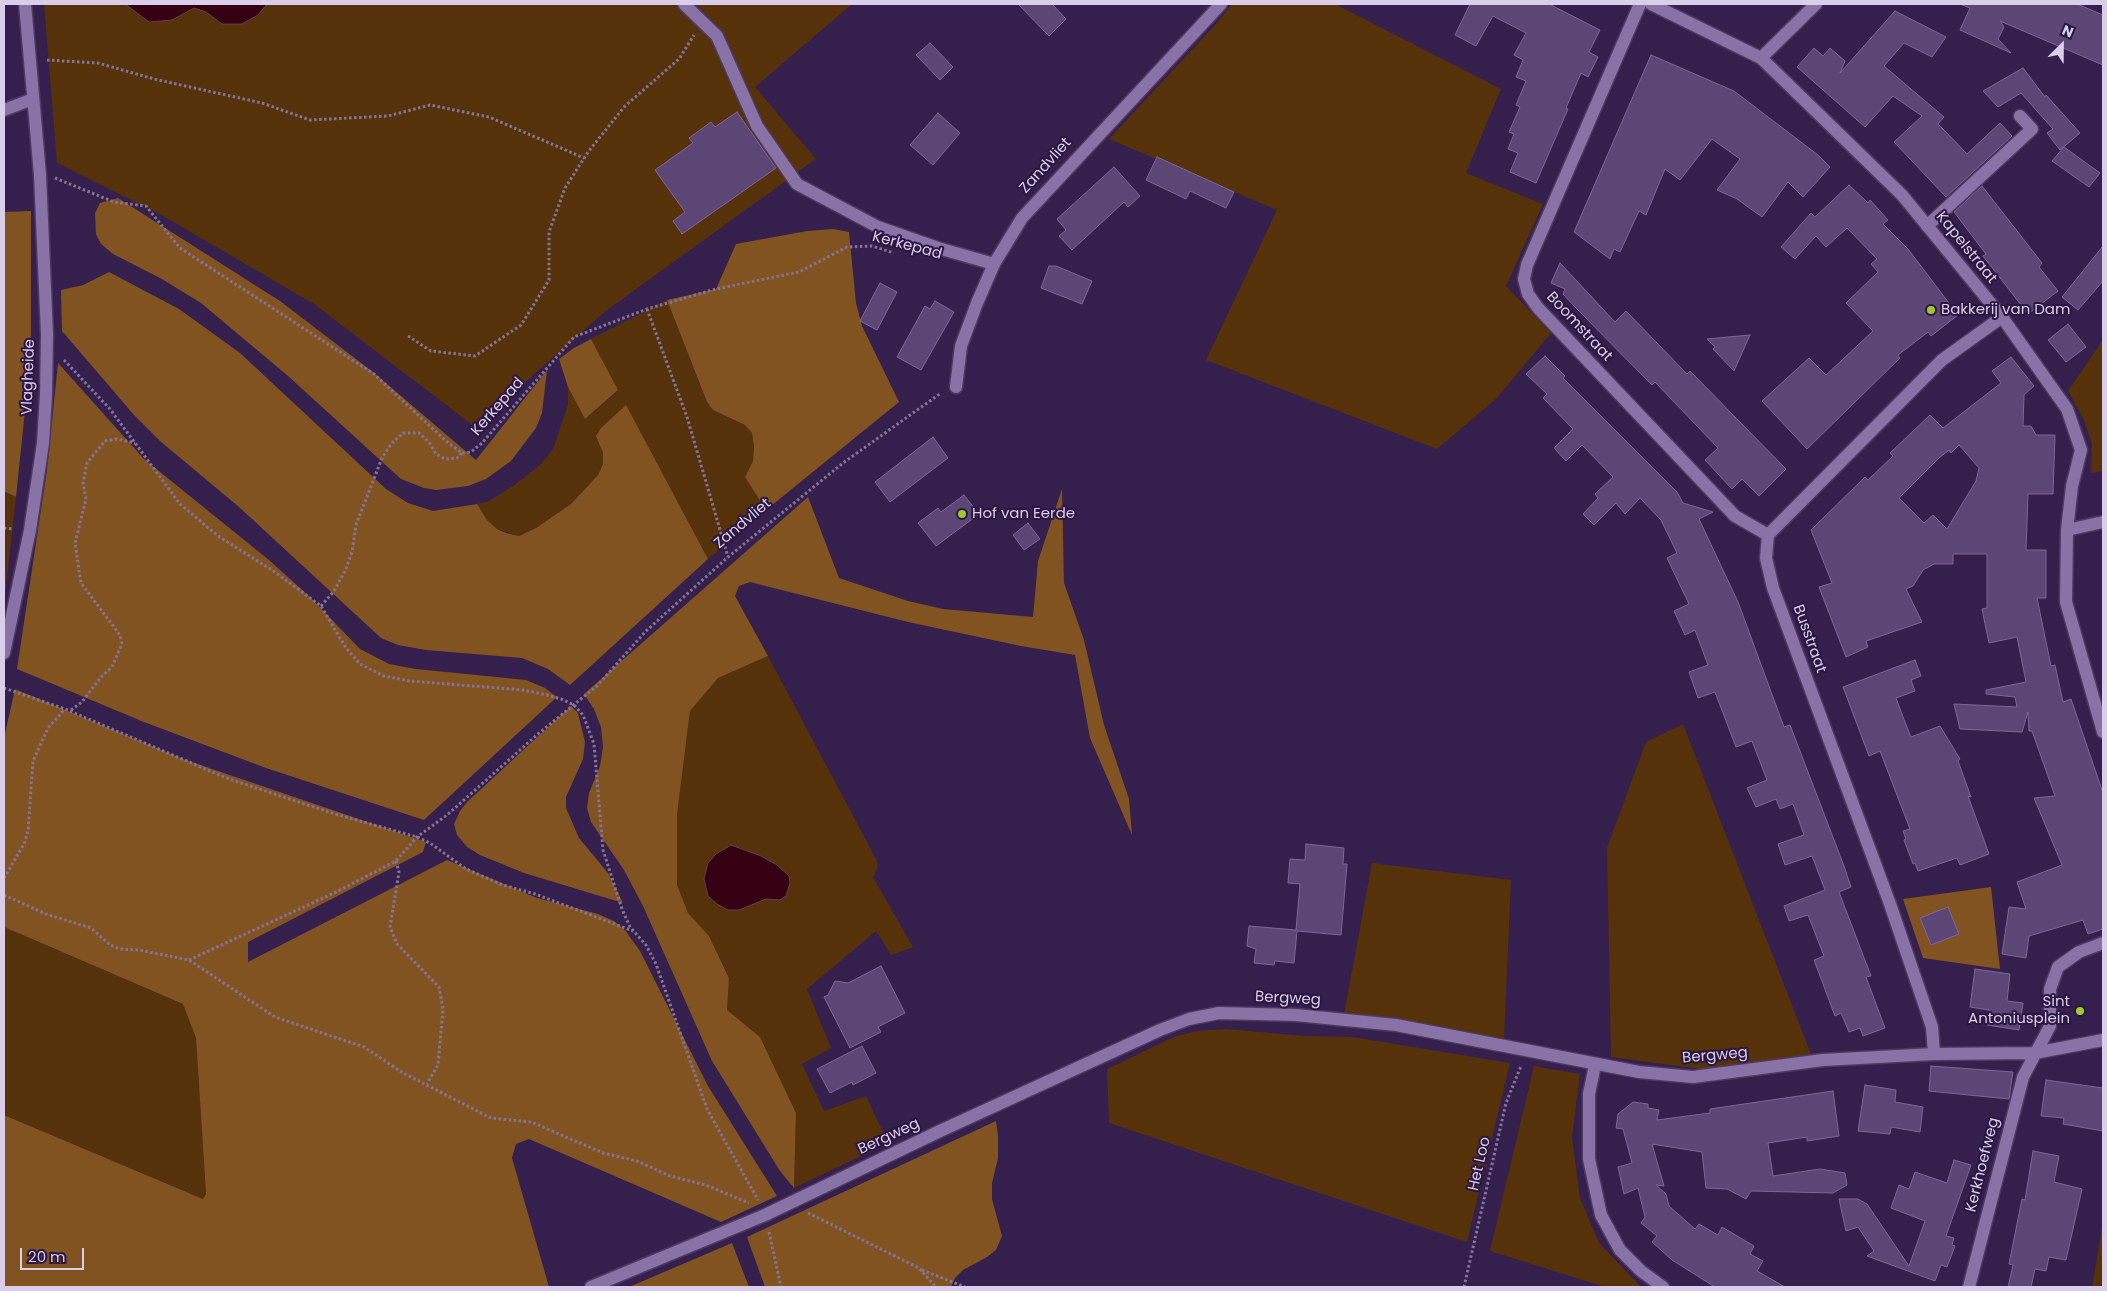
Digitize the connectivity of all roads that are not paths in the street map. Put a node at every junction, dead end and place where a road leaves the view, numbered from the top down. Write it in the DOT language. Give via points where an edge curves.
graph roads {
  1 [pos="25,4"];
  2 [pos="684,4"];
  3 [pos="1221,4"];
  4 [pos="1640,4"];
  5 [pos="1651,4"];
  6 [pos="1816,4"];
  7 [pos="1761,58"];
  8 [pos="33,99"];
  9 [pos="4,110"];
  10 [pos="2020,116"];
  11 [pos="1927,226"];
  12 [pos="994,264"];
  13 [pos="2002,317"];
  14 [pos="952,391"];
  15 [pos="2103,522"];
  16 [pos="2067,530"];
  17 [pos="1768,535"];
  18 [pos="4,653"];
  19 [pos="2103,732"];
  20 [pos="2103,943"];
  21 [pos="2103,1040"];
  22 [pos="2035,1053"];
  23 [pos="1934,1054"];
  24 [pos="1595,1065"];
  25 [pos="591,1287"];
  26 [pos="1663,1287"];
  27 [pos="1969,1287"];
  1 -- 8 [label="street, Vlagheide"];
  2 -- 12 [label="street" via="718,36 757,126 797,184 878,227"];
  3 -- 12 [label="street, Zandvliet" via="1034,203"];
  4 -- 17 [label="street, Boomstraat" via="1527,265 1524,279 1528,294 1538,308 1735,516"];
  5 -- 7 [label="street, Kapelstraat"];
  6 -- 7 [label="street"];
  7 -- 11 [label="street, Kapelstraat" via="1902,195"];
  8 -- 9 [label="street"];
  8 -- 18 [label="street, Vlagheide" via="45,286 46,394 30,530"];
  10 -- 11 [label="street" via="2032,129"];
  11 -- 13 [label="street, Kapelstraat"];
  12 -- 14 [label="street, Zandvliet" via="966,333"];
  13 -- 16 [label="street, Kapelstraat" via="2067,409 2081,450 2072,486"];
  13 -- 17 [label="street" via="1942,360"];
  15 -- 16 [label="street"];
  16 -- 19 [label="street, Kapelstraat" via="2066,602"];
  17 -- 23 [label="street, Busstraat" via="1766,558 1773,588 1890,904 1932,1026"];
  20 -- 22 [label="street" via="2079,952 2058,966 2050,989 2050,1026"];
  21 -- 22 [label="street"];
  22 -- 23 [label="street, Bergweg"];
  22 -- 27 [label="street, Kerkhoefweg" via="2023,1077"];
  23 -- 24 [label="street, Bergweg" via="1823,1060 1693,1077"];
  24 -- 25 [label="street, Bergweg" via="1430,1030 1341,1018 1244,1012 1189,1019 982,1111 790,1202"];
  24 -- 26 [label="street" via="1589,1094 1589,1160 1601,1215 1620,1250"];
}
